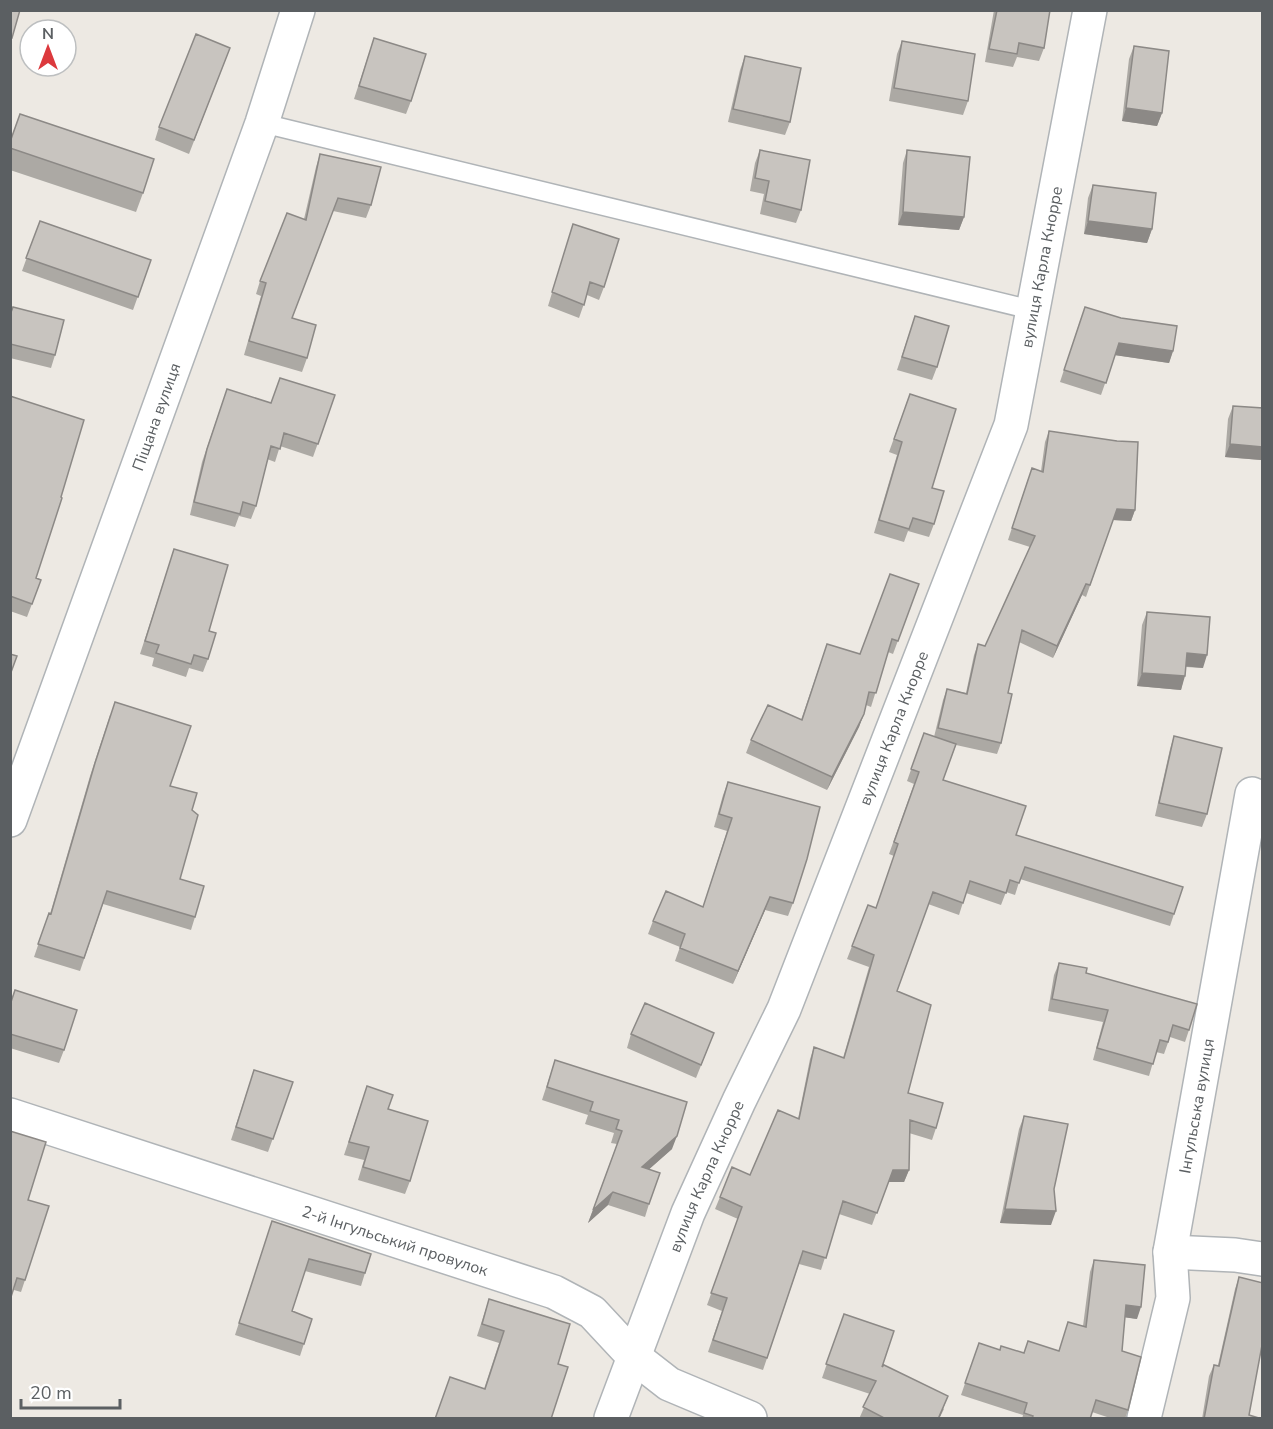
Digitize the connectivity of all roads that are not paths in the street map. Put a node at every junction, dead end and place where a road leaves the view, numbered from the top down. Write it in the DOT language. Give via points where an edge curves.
graph roads {
  1 [pos="298,10"];
  2 [pos="1090,10"];
  3 [pos="262,123"];
  4 [pos="1032,310"];
  5 [pos="1252,794"];
  6 [pos="10,820"];
  7 [pos="10,1115"];
  8 [pos="1170,1252"];
  9 [pos="1263,1259"];
  10 [pos="633,1356"];
  11 [pos="610,1419"];
  12 [pos="750,1419"];
  13 [pos="1144,1419"];
  1 -- 3 [label="street, Піщана вулиця"];
  2 -- 4 [label="street, вулиця Карла Кнорре"];
  3 -- 4 [label="lane"];
  3 -- 6 [label="street, Піщана вулиця"];
  4 -- 10 [label="street, вулиця Карла Кнорре" via="1011,425 784,1009 688,1213"];
  5 -- 8 [label="street, Інгульська вулиця"];
  7 -- 10 [label="street, 2-й Інгульський провулок" via="554,1292 592,1312"];
  8 -- 9 [label="street"];
  8 -- 13 [label="street, Інгульська вулиця" via="1173,1298"];
  10 -- 11 [label="street, вулиця Карла Кнорре"];
  10 -- 12 [label="street, 2-й Інгульський провулок" via="669,1384"];
}
